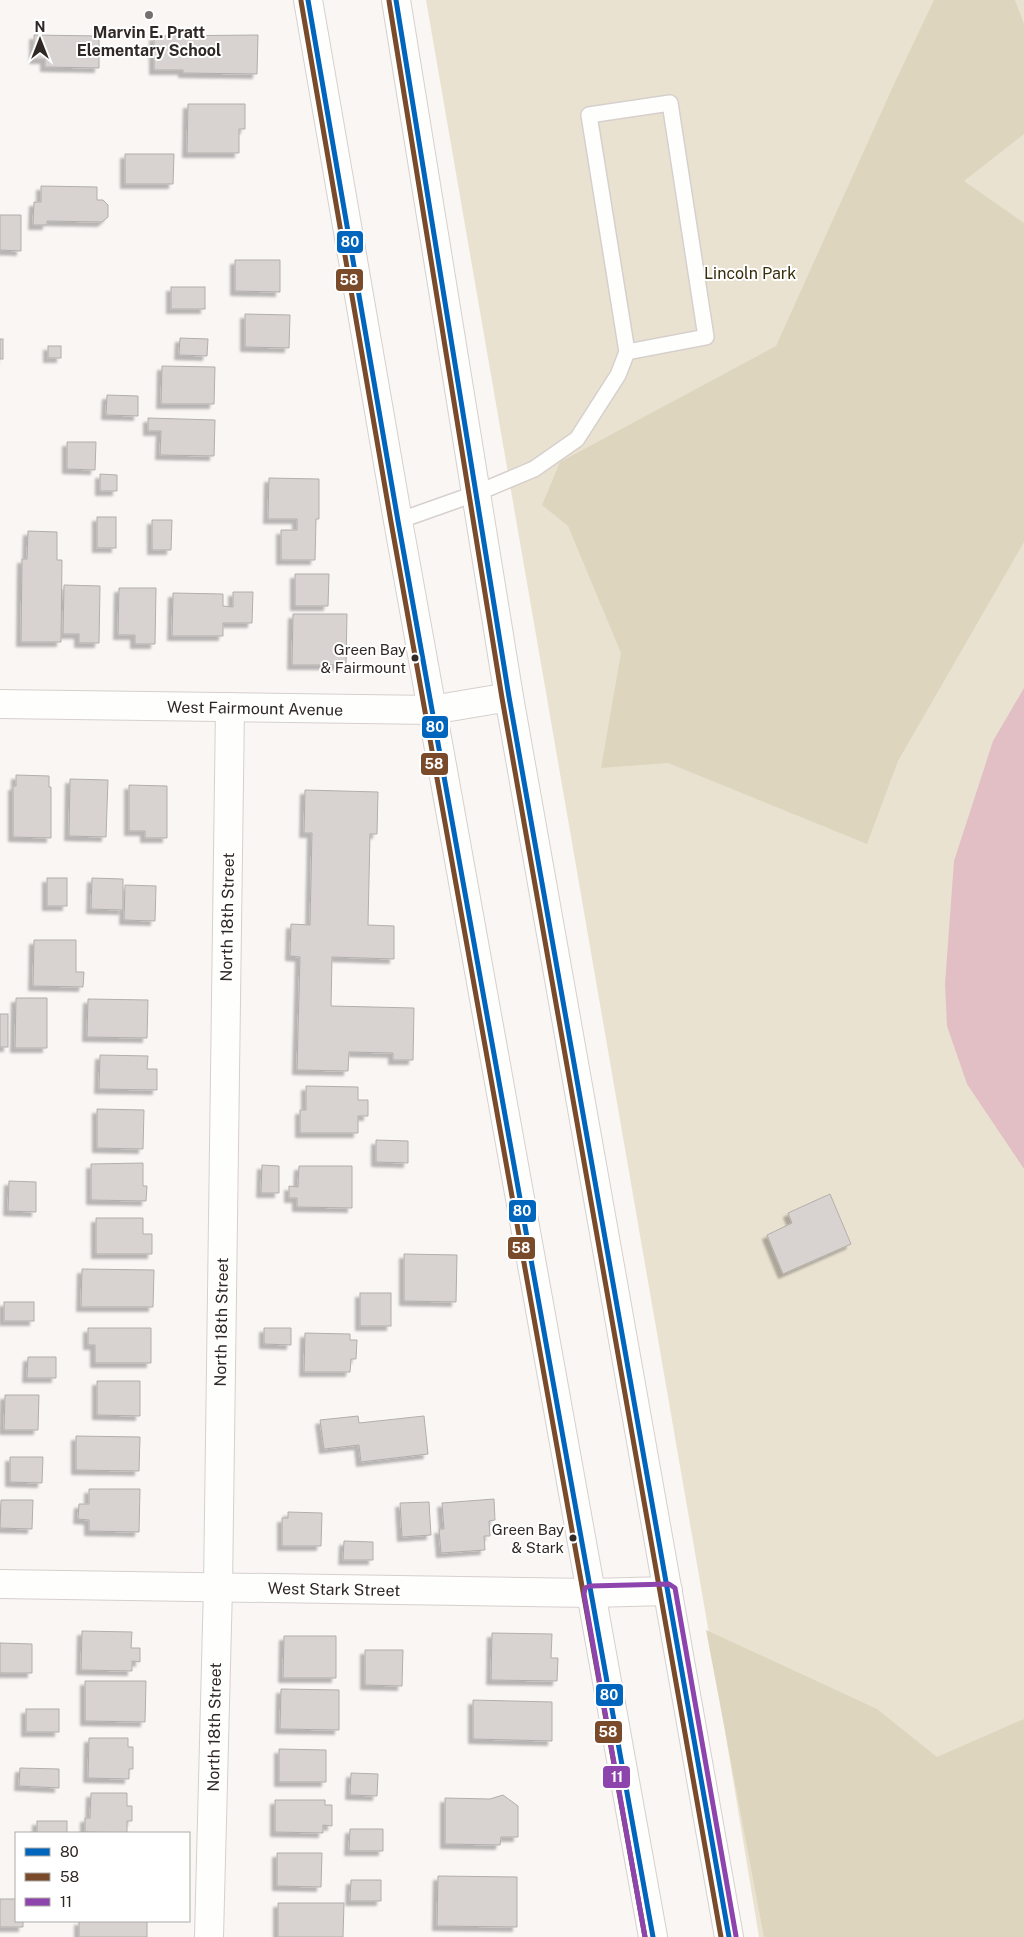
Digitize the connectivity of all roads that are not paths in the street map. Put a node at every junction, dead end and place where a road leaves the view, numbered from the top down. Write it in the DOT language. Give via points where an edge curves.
graph roads {
  1 [pos="308,0"];
  2 [pos="396,0"];
  3 [pos="627,352"];
  4 [pos="476,493"];
  5 [pos="398,522"];
  6 [pos="509,697"];
  7 [pos="0,704"];
  8 [pos="230,707"];
  9 [pos="432,710"];
  10 [pos="0,1584"];
  11 [pos="218,1587"];
  12 [pos="668,1592"];
  13 [pos="591,1593"];
  14 [pos="209,1937"];
  15 [pos="653,1937"];
  16 [pos="729,1937"];
  1 -- 5 [label="main road"];
  2 -- 4 [label="main road"];
  3 -- 3 [label="lane" via="589,115 670,102 706,337"];
  3 -- 4 [label="lane" via="618,375 577,440 534,469"];
  4 -- 5 [label="lane"];
  4 -- 6 [label="main road"];
  5 -- 9 [label="main road"];
  6 -- 9 [label="main road, West Fairmount Avenue"];
  6 -- 12 [label="main road"];
  7 -- 8 [label="main road, West Fairmount Avenue"];
  8 -- 9 [label="main road, West Fairmount Avenue"];
  8 -- 11 [label="main road, North 18th Street"];
  9 -- 13 [label="main road"];
  10 -- 11 [label="main road, West Stark Street"];
  11 -- 13 [label="main road, West Stark Street"];
  11 -- 14 [label="main road, North 18th Street"];
  12 -- 13 [label="main road, West Stark Street"];
  12 -- 16 [label="main road"];
  13 -- 15 [label="main road"];
}
